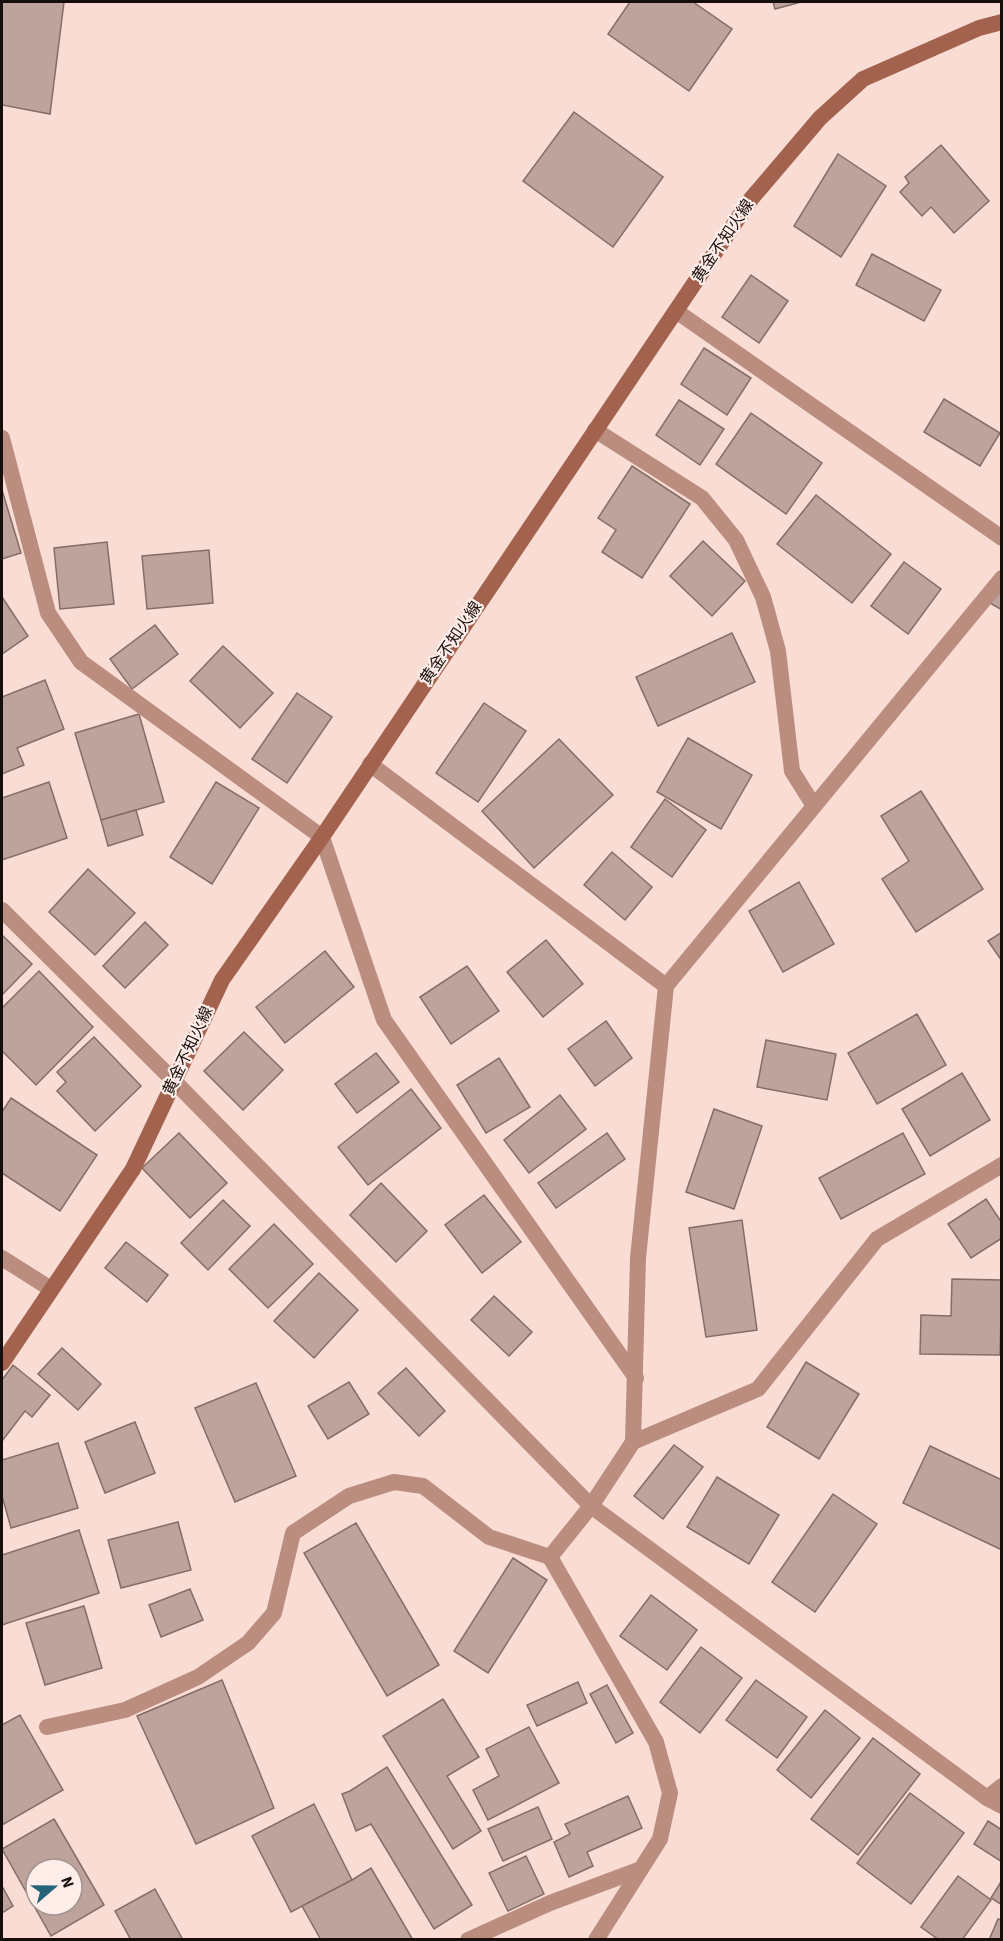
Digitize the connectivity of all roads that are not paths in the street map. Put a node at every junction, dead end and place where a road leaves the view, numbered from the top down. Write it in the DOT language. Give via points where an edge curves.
graph roads {
  1 [pos="1002,22"];
  2 [pos="676,311"];
  3 [pos="595,430"];
  4 [pos="2,438"];
  5 [pos="1002,537"];
  6 [pos="1002,578"];
  7 [pos="370,764"];
  8 [pos="814,806"];
  9 [pos="322,837"];
  10 [pos="2,910"];
  11 [pos="666,986"];
  12 [pos="174,1081"];
  13 [pos="1002,1165"];
  14 [pos="2,1258"];
  15 [pos="51,1289"];
  16 [pos="2,1363"];
  17 [pos="636,1378"];
  18 [pos="633,1442"];
  19 [pos="591,1506"];
  20 [pos="550,1557"];
  21 [pos="47,1727"];
  22 [pos="1002,1786"];
  23 [pos="994,1802"];
  24 [pos="641,1869"];
  25 [pos="468,1940"];
  26 [pos="596,1940"];
  1 -- 2 [label="main road, 黄金不知火線" via="979,28 863,79 820,118 751,199"];
  2 -- 3 [label="main road, 黄金不知火線"];
  2 -- 5 [label="street"];
  3 -- 7 [label="main road, 黄金不知火線"];
  3 -- 8 [label="street" via="702,498 735,540 763,597 778,651 792,771"];
  4 -- 9 [label="street" via="48,613 81,662"];
  6 -- 8 [label="street"];
  7 -- 9 [label="main road, 黄金不知火線"];
  7 -- 11 [label="street"];
  8 -- 11 [label="street"];
  9 -- 12 [label="main road, 黄金不知火線" via="222,980"];
  9 -- 17 [label="street" via="384,1020"];
  10 -- 12 [label="street"];
  11 -- 17 [label="street" via="638,1258"];
  12 -- 15 [label="main road, 黄金不知火線" via="133,1169"];
  12 -- 19 [label="street"];
  13 -- 18 [label="street" via="878,1239 758,1389"];
  14 -- 15 [label="street"];
  15 -- 16 [label="main road, 黄金不知火線"];
  17 -- 18 [label="street"];
  18 -- 19 [label="street"];
  19 -- 20 [label="street"];
  19 -- 23 [label="street"];
  20 -- 21 [label="street" via="489,1537 423,1486 393,1482 349,1496 292,1533 274,1613 248,1643 198,1677 125,1710"];
  20 -- 24 [label="street" via="656,1742 670,1793 660,1839"];
  22 -- 23 [label="street"];
  24 -- 25 [label="street" via="550,1903"];
  24 -- 26 [label="street"];
}
